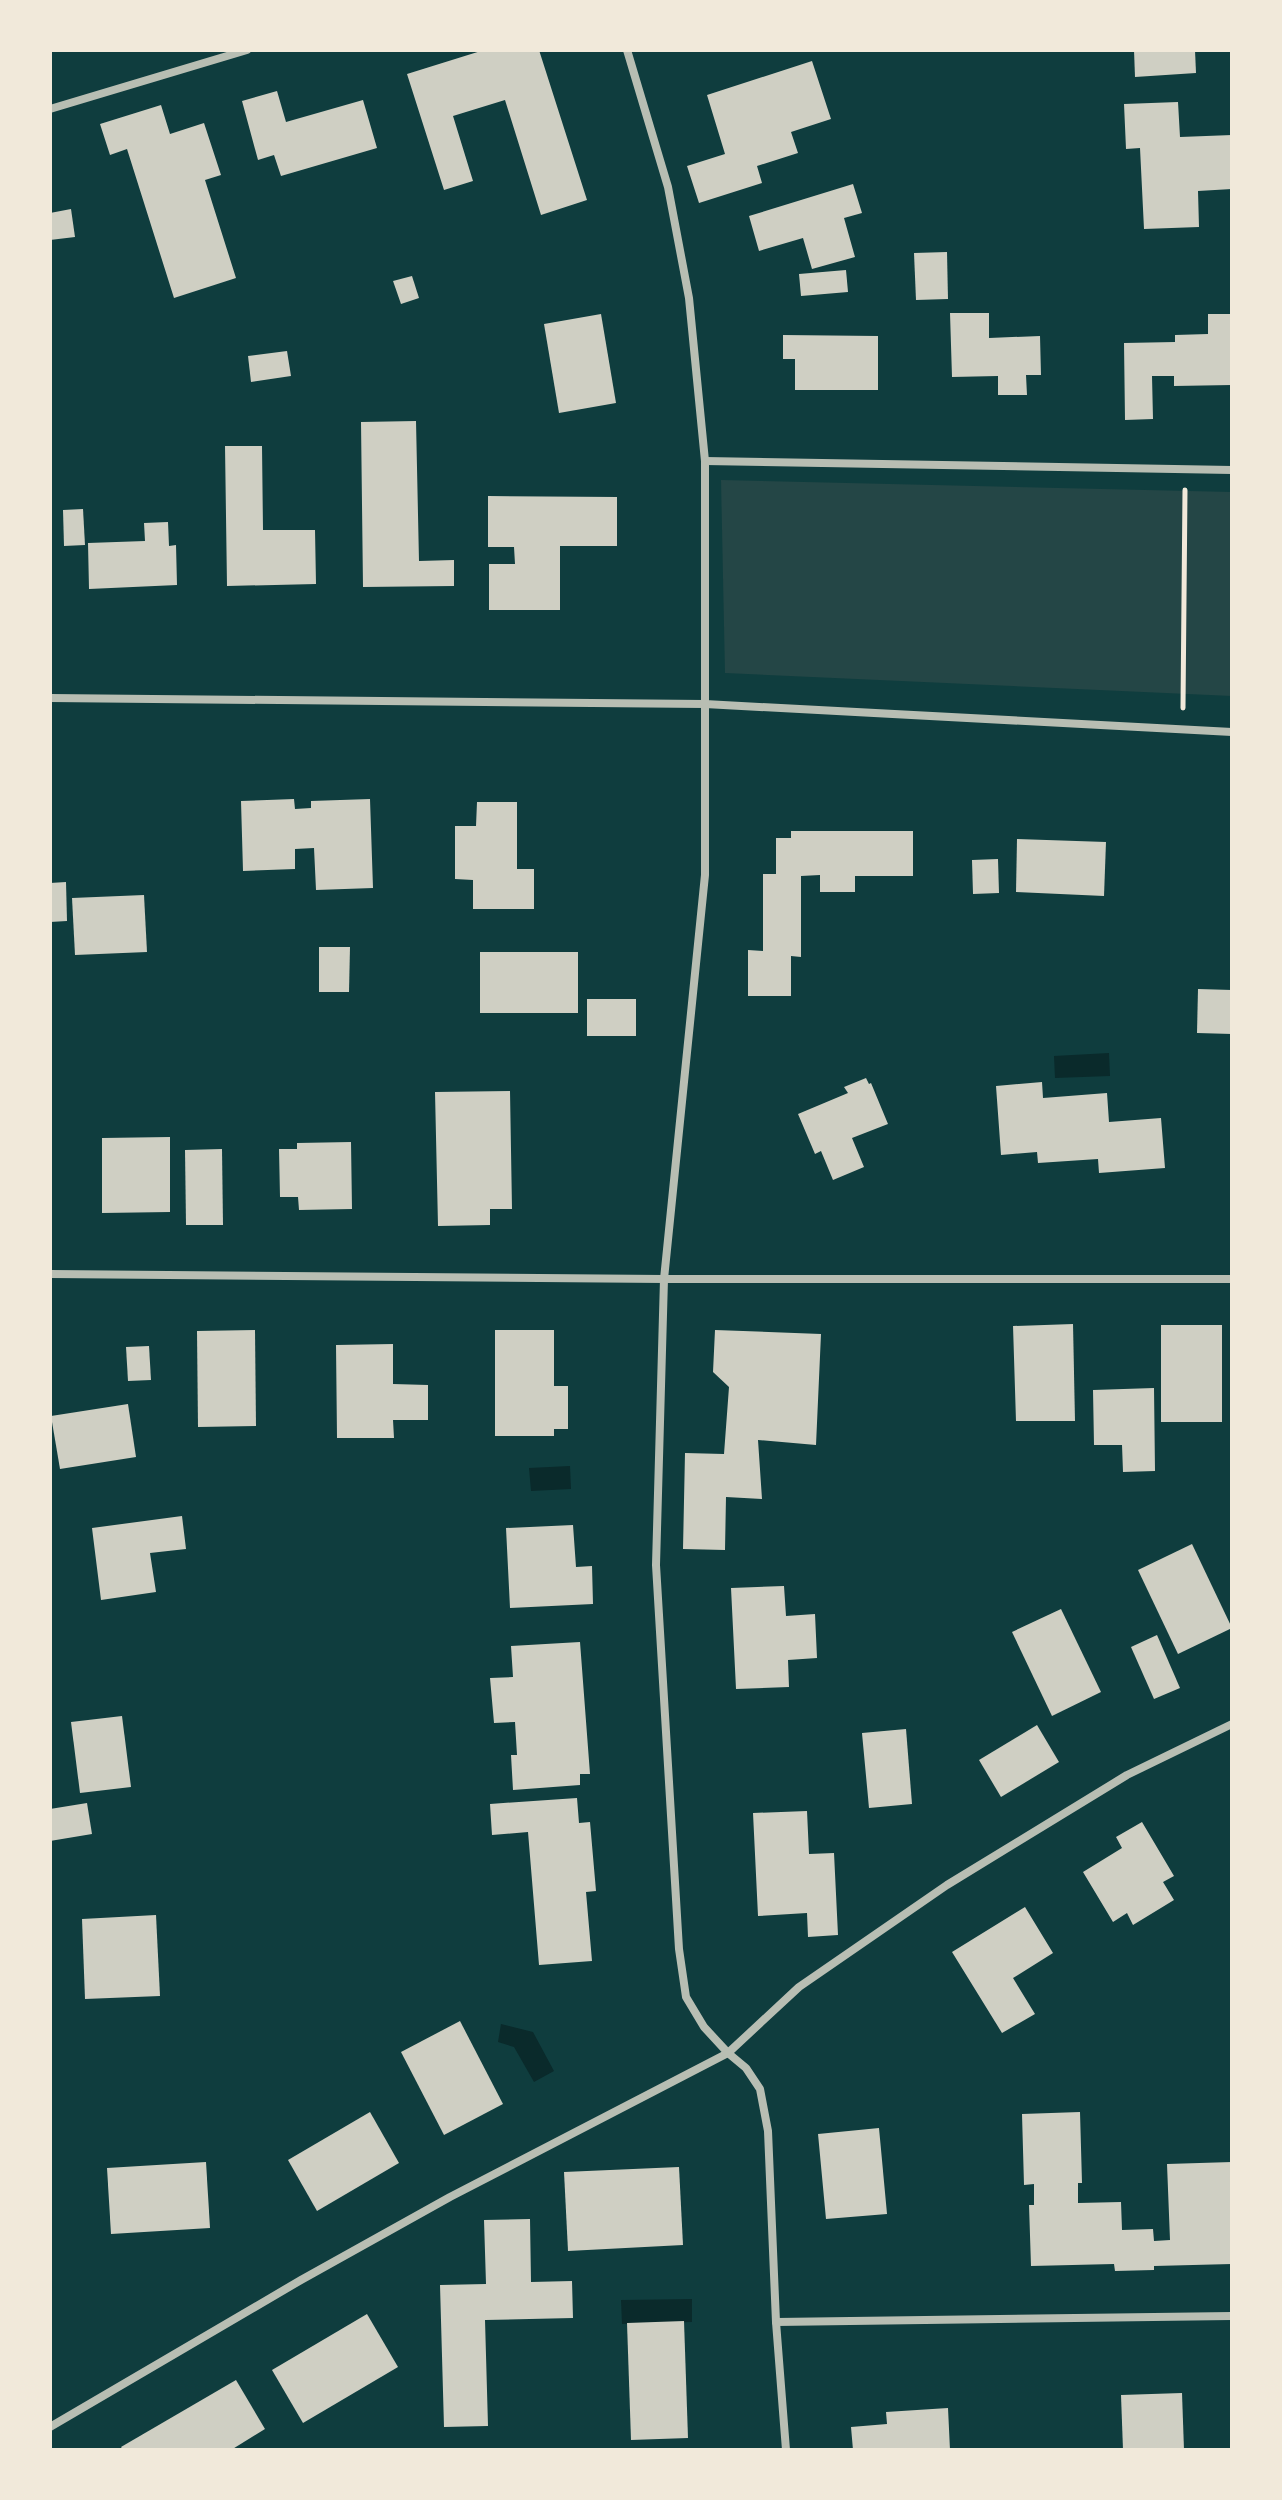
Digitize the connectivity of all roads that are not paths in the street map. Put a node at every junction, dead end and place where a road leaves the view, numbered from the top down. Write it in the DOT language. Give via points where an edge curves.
graph roads {
  1 [pos="247,50"];
  2 [pos="627,50"];
  3 [pos="50,109"];
  4 [pos="705,461"];
  5 [pos="1232,470"];
  6 [pos="50,698"];
  7 [pos="705,704"];
  8 [pos="1232,732"];
  9 [pos="50,1274"];
  10 [pos="664,1279"];
  11 [pos="1232,1279"];
  12 [pos="1232,1724"];
  13 [pos="728,2053"];
  14 [pos="1232,2316"];
  15 [pos="776,2322"];
  16 [pos="50,2427"];
  17 [pos="786,2450"];
  1 -- 3 [label="street"];
  2 -- 4 [label="street" via="668,187 689,298"];
  4 -- 5 [label="street"];
  4 -- 7 [label="street"];
  6 -- 7 [label="street"];
  7 -- 8 [label="street"];
  7 -- 10 [label="street" via="705,875"];
  9 -- 10 [label="street"];
  10 -- 11 [label="street"];
  10 -- 13 [label="street" via="656,1565 679,1949 686,1997"];
  12 -- 13 [label="street" via="1127,1775 947,1885 799,1987"];
  13 -- 15 [label="street" via="760,2089 768,2131"];
  13 -- 16 [label="street" via="450,2197"];
  14 -- 15 [label="street"];
  15 -- 17 [label="street"];
}
